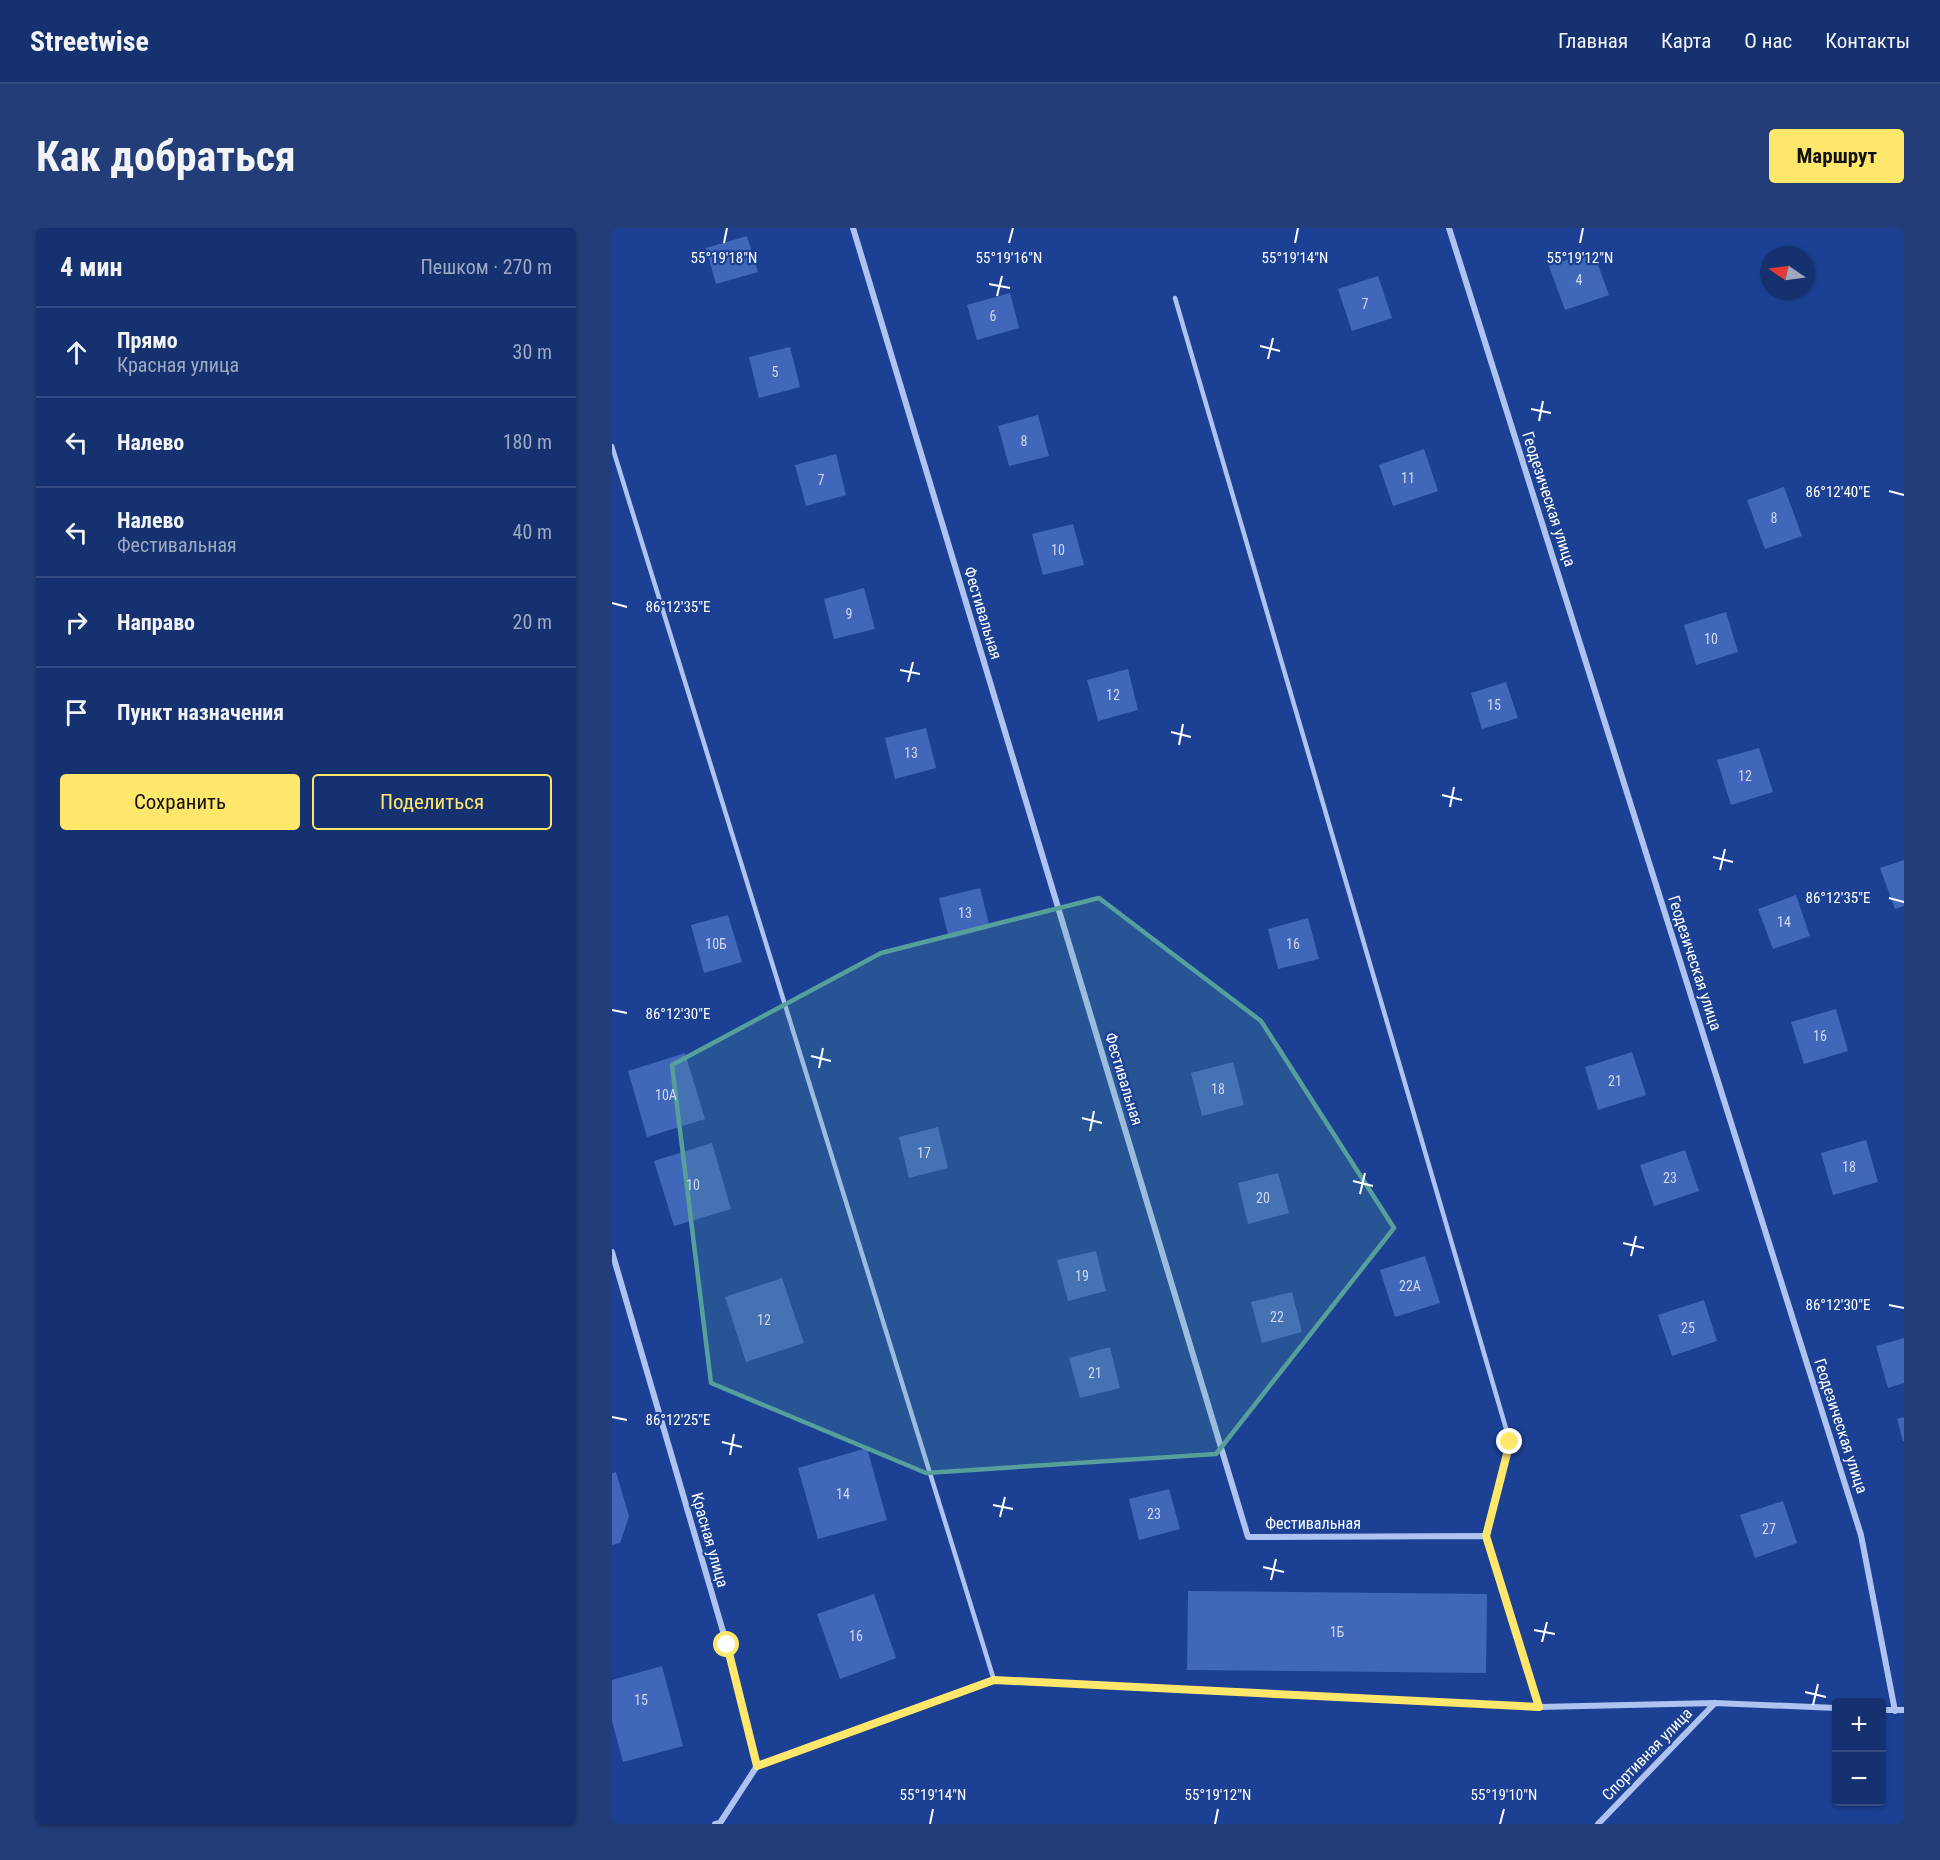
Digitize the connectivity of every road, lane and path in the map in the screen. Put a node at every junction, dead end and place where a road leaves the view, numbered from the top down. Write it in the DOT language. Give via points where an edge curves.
graph roads {
  1 [pos="853,228"];
  2 [pos="1449,228"];
  3 [pos="1175,298"];
  4 [pos="612,446"];
  5 [pos="612,1252"];
  6 [pos="1486,1536"];
  7 [pos="994,1680"];
  8 [pos="1715,1703"];
  9 [pos="1539,1707"];
  10 [pos="1832,1708"];
  11 [pos="1886,1710"];
  12 [pos="1895,1710"];
  13 [pos="1904,1710"];
  14 [pos="757,1766"];
  15 [pos="1599,1823"];
  16 [pos="714,1824"];
  1 -- 6 [label="street, Фестивальная" via="1248,1537"];
  2 -- 12 [label="street, Геодезическая улица" via="1862,1535"];
  3 -- 6 [label="lane" via="1510,1442"];
  4 -- 7 [label="lane"];
  5 -- 14 [label="street, Красная улица" via="727,1645"];
  6 -- 9 [label="street"];
  7 -- 9 [label="street"];
  7 -- 14 [label="street"];
  8 -- 9 [label="street"];
  8 -- 10 [label="street"];
  8 -- 15 [label="street, Спортивная улица"];
  11 -- 12 [label="street"];
  12 -- 13 [label="street"];
  14 -- 16 [label="street" via="720,1822"];
}
